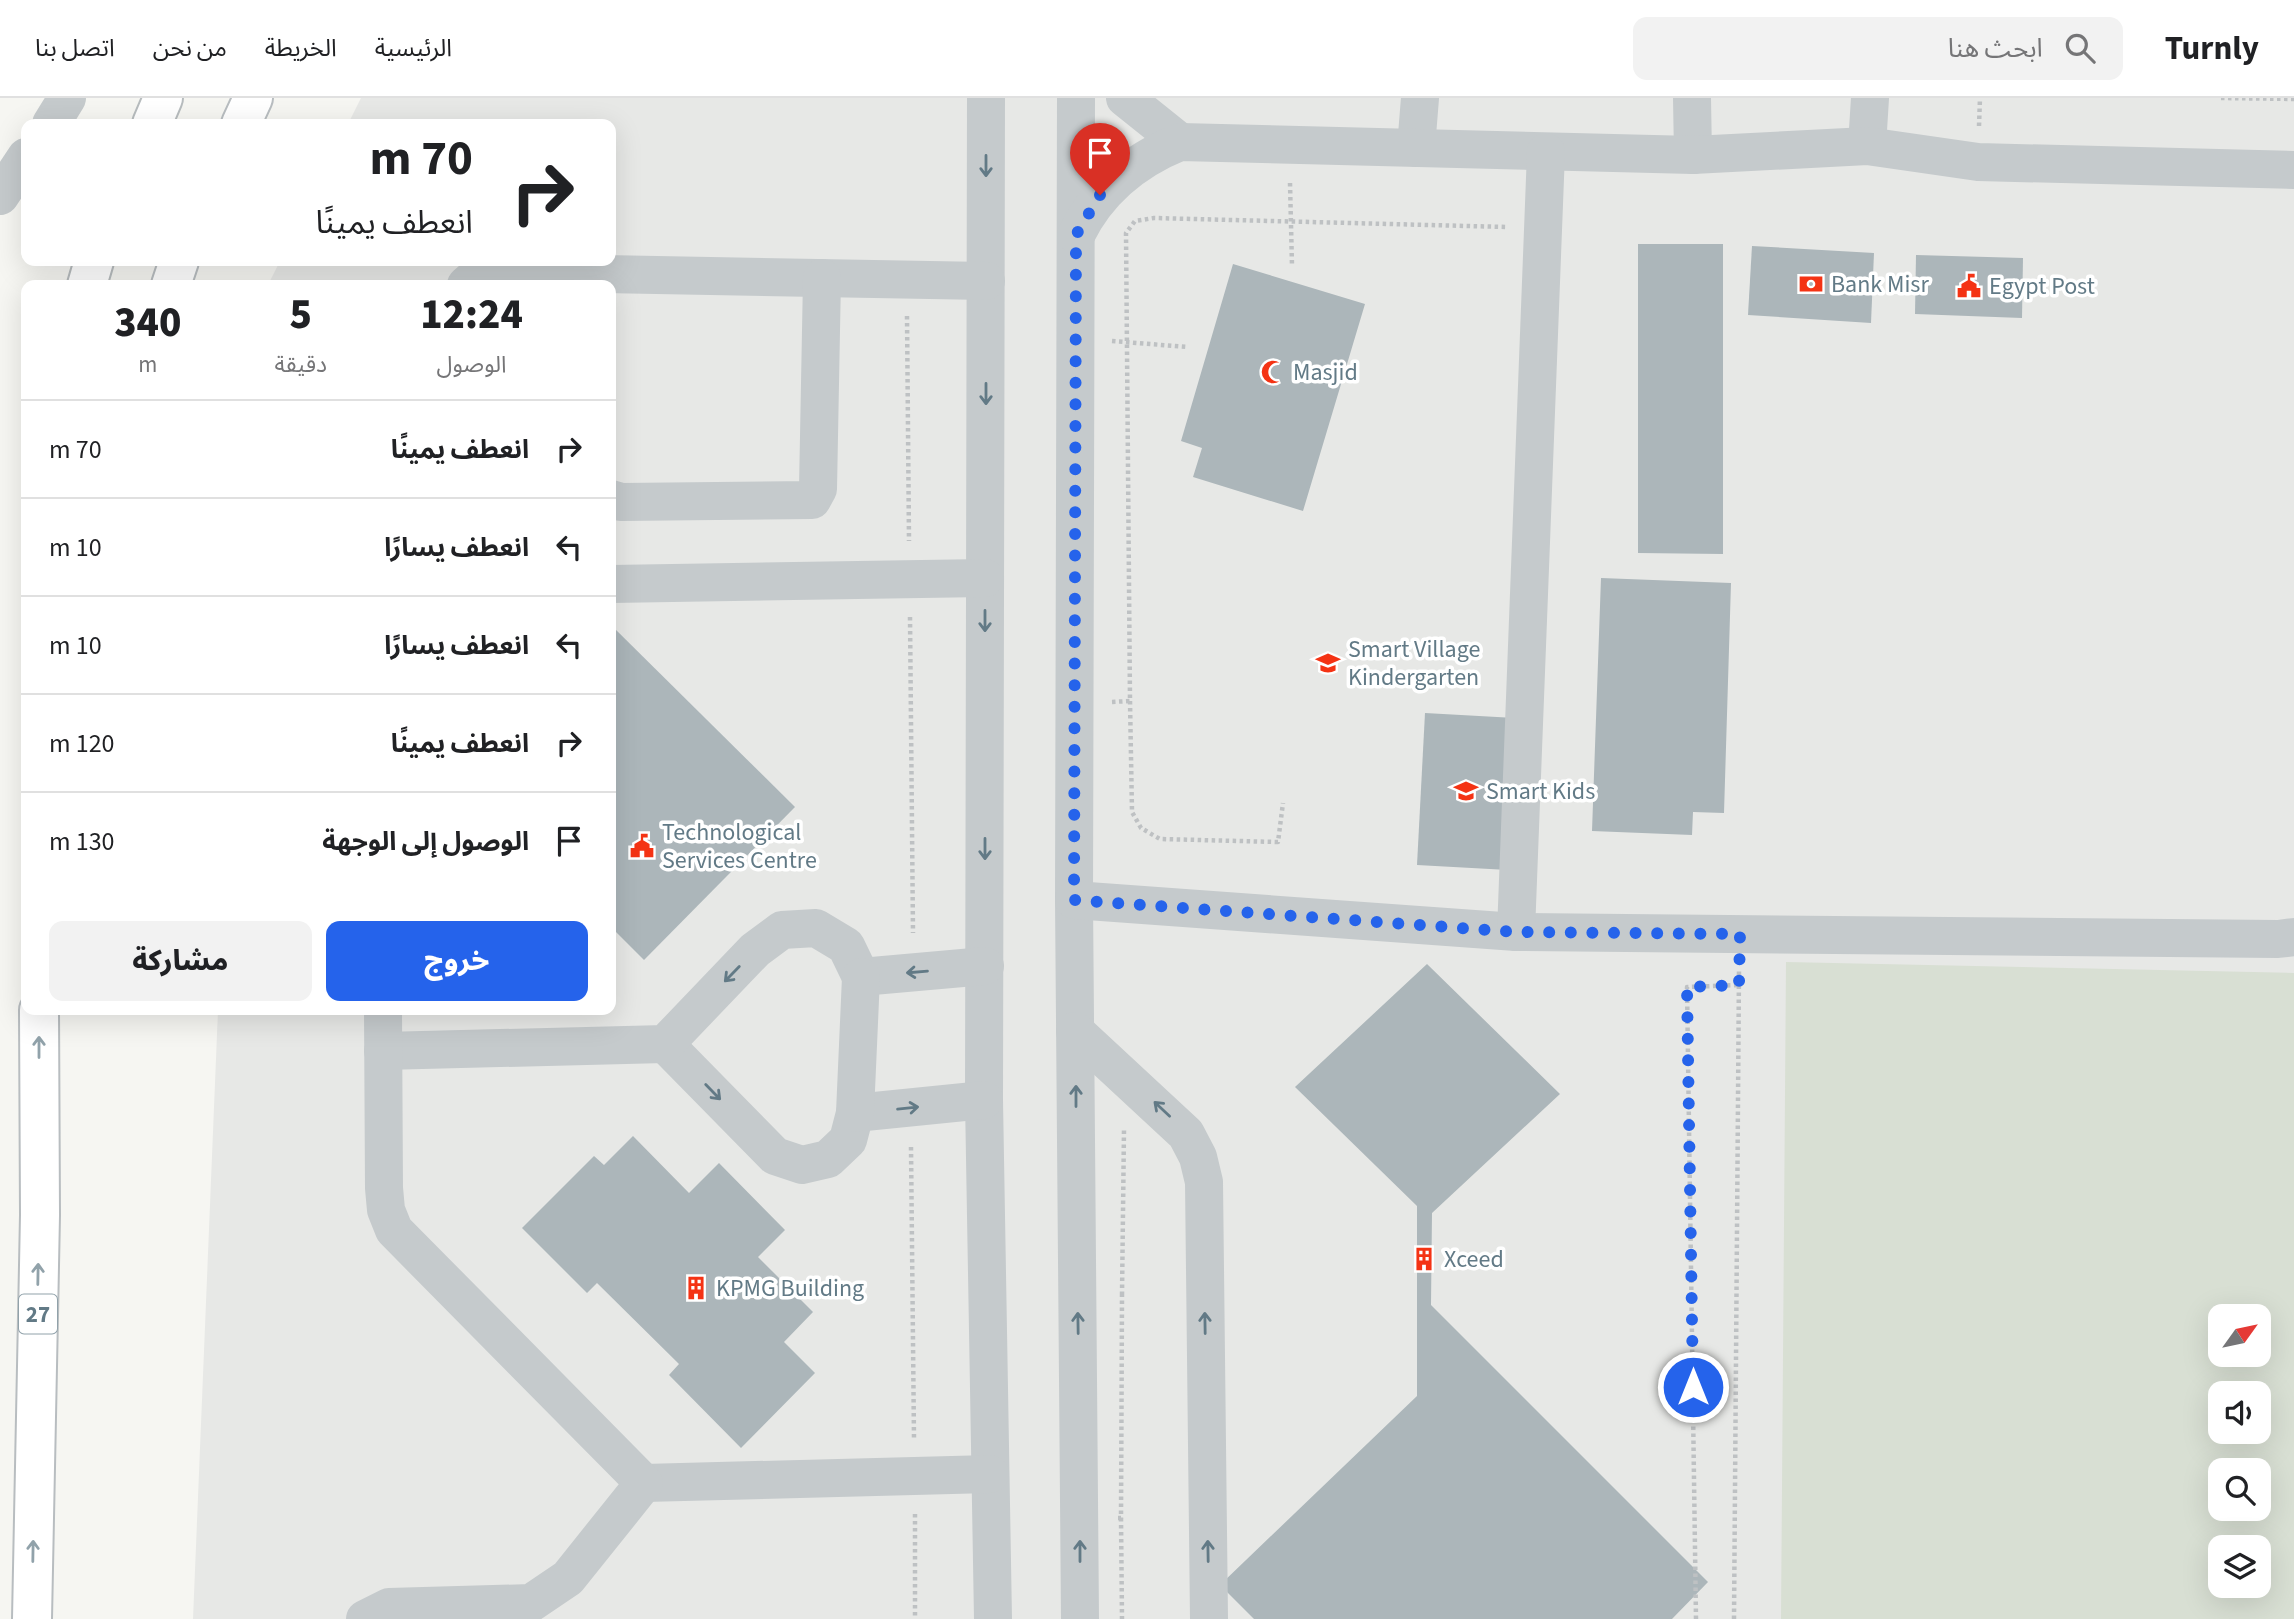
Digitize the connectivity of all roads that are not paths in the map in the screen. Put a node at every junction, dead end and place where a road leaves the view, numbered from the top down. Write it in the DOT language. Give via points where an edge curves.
graph roads {
  1 [pos="67,98"];
  2 [pos="163,98"];
  3 [pos="253,98"];
  4 [pos="986,98"];
  5 [pos="1076,98"];
  6 [pos="1125,98"];
  7 [pos="1420,98"];
  8 [pos="1692,98"];
  9 [pos="1870,98"];
  10 [pos="54,119"];
  11 [pos="154,119"];
  12 [pos="243,119"];
  13 [pos="1180,142"];
  14 [pos="1867,146"];
  15 [pos="1416,148"];
  16 [pos="1546,152"];
  17 [pos="1693,155"];
  18 [pos="21,164"];
  19 [pos="2294,170"];
  20 [pos="0,196"];
  21 [pos="1076,235"];
  22 [pos="822,278"];
  23 [pos="599,279"];
  24 [pos="472,280"];
  25 [pos="986,281"];
  26 [pos="616,500"];
  27 [pos="985,578"];
  28 [pos="616,584"];
  29 [pos="1074,900"];
  30 [pos="1516,932"];
  31 [pos="2294,937"];
  32 [pos="985,966"];
  33 [pos="860,977"];
  34 [pos="39,1015"];
  35 [pos="383,1015"];
  36 [pos="1075,1031"];
  37 [pos="665,1044"];
  38 [pos="383,1051"];
  39 [pos="985,1100"];
  40 [pos="855,1113"];
  41 [pos="990,1474"];
  42 [pos="644,1483"];
  43 [pos="32,1619"];
  44 [pos="365,1619"];
  45 [pos="993,1619"];
  46 [pos="1080,1619"];
  47 [pos="1209,1619"];
  1 -- 10 [label="street"];
  2 -- 11 [label="main road"];
  3 -- 12 [label="main road"];
  4 -- 25 [label="street, one-way"];
  5 -- 21 [label="street"];
  6 -- 13 [label="street"];
  7 -- 15 [label="street"];
  8 -- 17 [label="street"];
  9 -- 14 [label="street"];
  13 -- 15 [label="street"];
  13 -- 21 [label="street" via="1117,179 1100,195"];
  14 -- 17 [label="street"];
  14 -- 19 [label="street" via="1978,162"];
  15 -- 16 [label="street"];
  16 -- 17 [label="street"];
  16 -- 30 [label="street"];
  18 -- 20 [label="street"];
  21 -- 29 [label="street"];
  22 -- 23 [label="street"];
  22 -- 25 [label="street"];
  22 -- 26 [label="street" via="818,489 812,500"];
  23 -- 24 [label="street" via="496,272"];
  25 -- 27 [label="street, one-way"];
  27 -- 28 [label="street"];
  27 -- 32 [label="street, one-way"];
  29 -- 30 [label="street"];
  29 -- 36 [label="street"];
  30 -- 31 [label="street"];
  32 -- 33 [label="street, one-way"];
  32 -- 39 [label="street"];
  33 -- 37 [label="street, one-way" via="846,946 817,928 782,930 755,950"];
  33 -- 40 [label="street"];
  43 -- 34 [label="main road, 27, one-way"];
  35 -- 38 [label="street"];
  46 -- 36 [label="street, one-way"];
  47 -- 36 [label="street, one-way" via="1204,1182 1186,1134"];
  37 -- 38 [label="street"];
  37 -- 40 [label="street, one-way" via="775,1156 802,1165 828,1159 848,1140"];
  38 -- 42 [label="street" via="383,1188 394,1230"];
  40 -- 39 [label="street, one-way"];
  39 -- 41 [label="street"];
  41 -- 42 [label="street"];
  41 -- 45 [label="street"];
  42 -- 44 [label="street" via="569,1578 531,1603 389,1607"];
}
